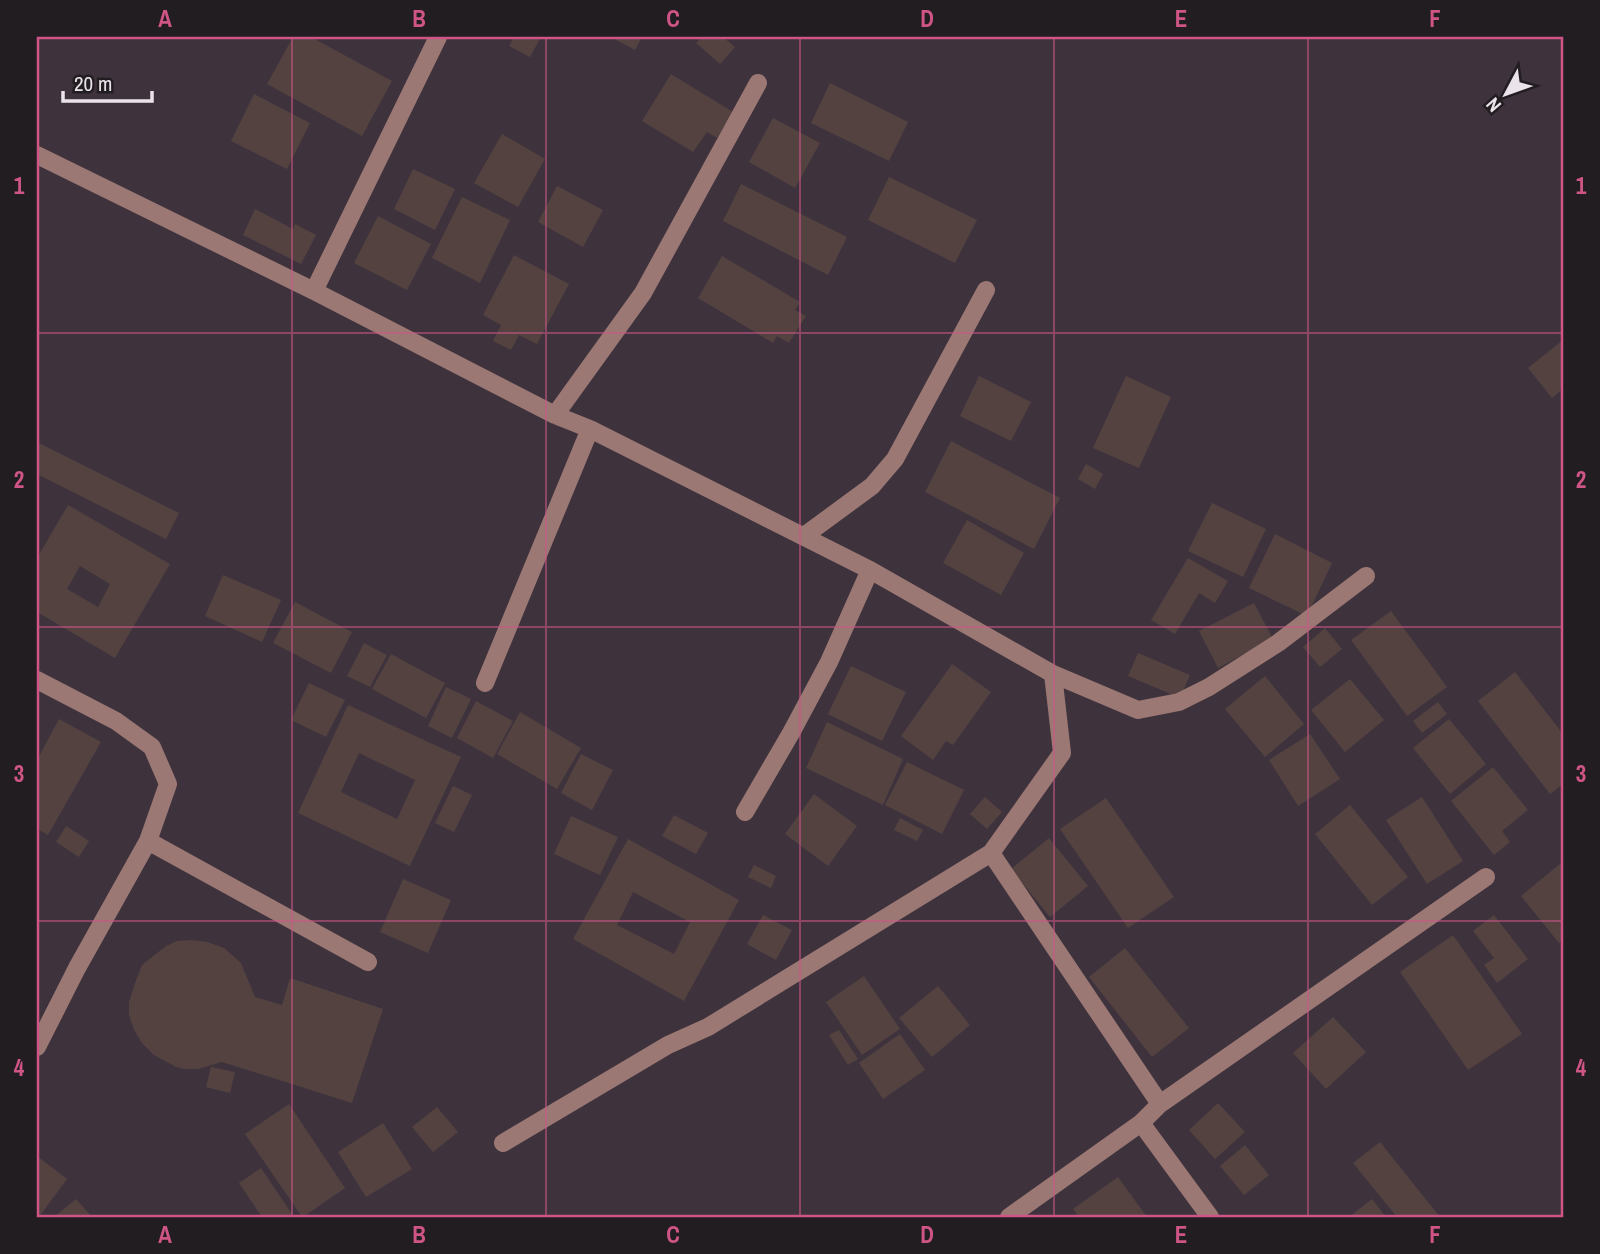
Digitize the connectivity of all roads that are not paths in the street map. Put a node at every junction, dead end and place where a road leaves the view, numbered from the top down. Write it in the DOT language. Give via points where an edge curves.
graph roads {
  1 [pos="438,37"];
  2 [pos="758,83"];
  3 [pos="37,155"];
  4 [pos="986,289"];
  5 [pos="314,291"];
  6 [pos="555,415"];
  7 [pos="590,429"];
  8 [pos="804,537"];
  9 [pos="870,570"];
  10 [pos="1366,576"];
  11 [pos="1053,674"];
  12 [pos="37,680"];
  13 [pos="485,683"];
  14 [pos="745,812"];
  15 [pos="148,841"];
  16 [pos="991,853"];
  17 [pos="1486,877"];
  18 [pos="368,962"];
  19 [pos="37,1047"];
  20 [pos="1160,1104"];
  21 [pos="1141,1123"];
  22 [pos="503,1143"];
  23 [pos="1009,1217"];
  24 [pos="1210,1217"];
  1 -- 5 [label="street"];
  2 -- 6 [label="street" via="643,293"];
  3 -- 5 [label="street"];
  4 -- 8 [label="street" via="895,459 872,486"];
  5 -- 6 [label="street"];
  6 -- 7 [label="street"];
  7 -- 8 [label="street"];
  7 -- 13 [label="street"];
  8 -- 9 [label="street"];
  9 -- 11 [label="street"];
  9 -- 14 [label="street" via="830,662"];
  10 -- 11 [label="street" via="1278,642 1179,702 1138,710"];
  11 -- 16 [label="street" via="1062,753"];
  12 -- 15 [label="street" via="116,721 152,747 168,784"];
  15 -- 18 [label="street"];
  15 -- 19 [label="street"];
  16 -- 20 [label="street"];
  16 -- 22 [label="street" via="708,1027 668,1045"];
  17 -- 20 [label="street"];
  20 -- 21 [label="street"];
  21 -- 23 [label="street"];
  21 -- 24 [label="street"];
}
